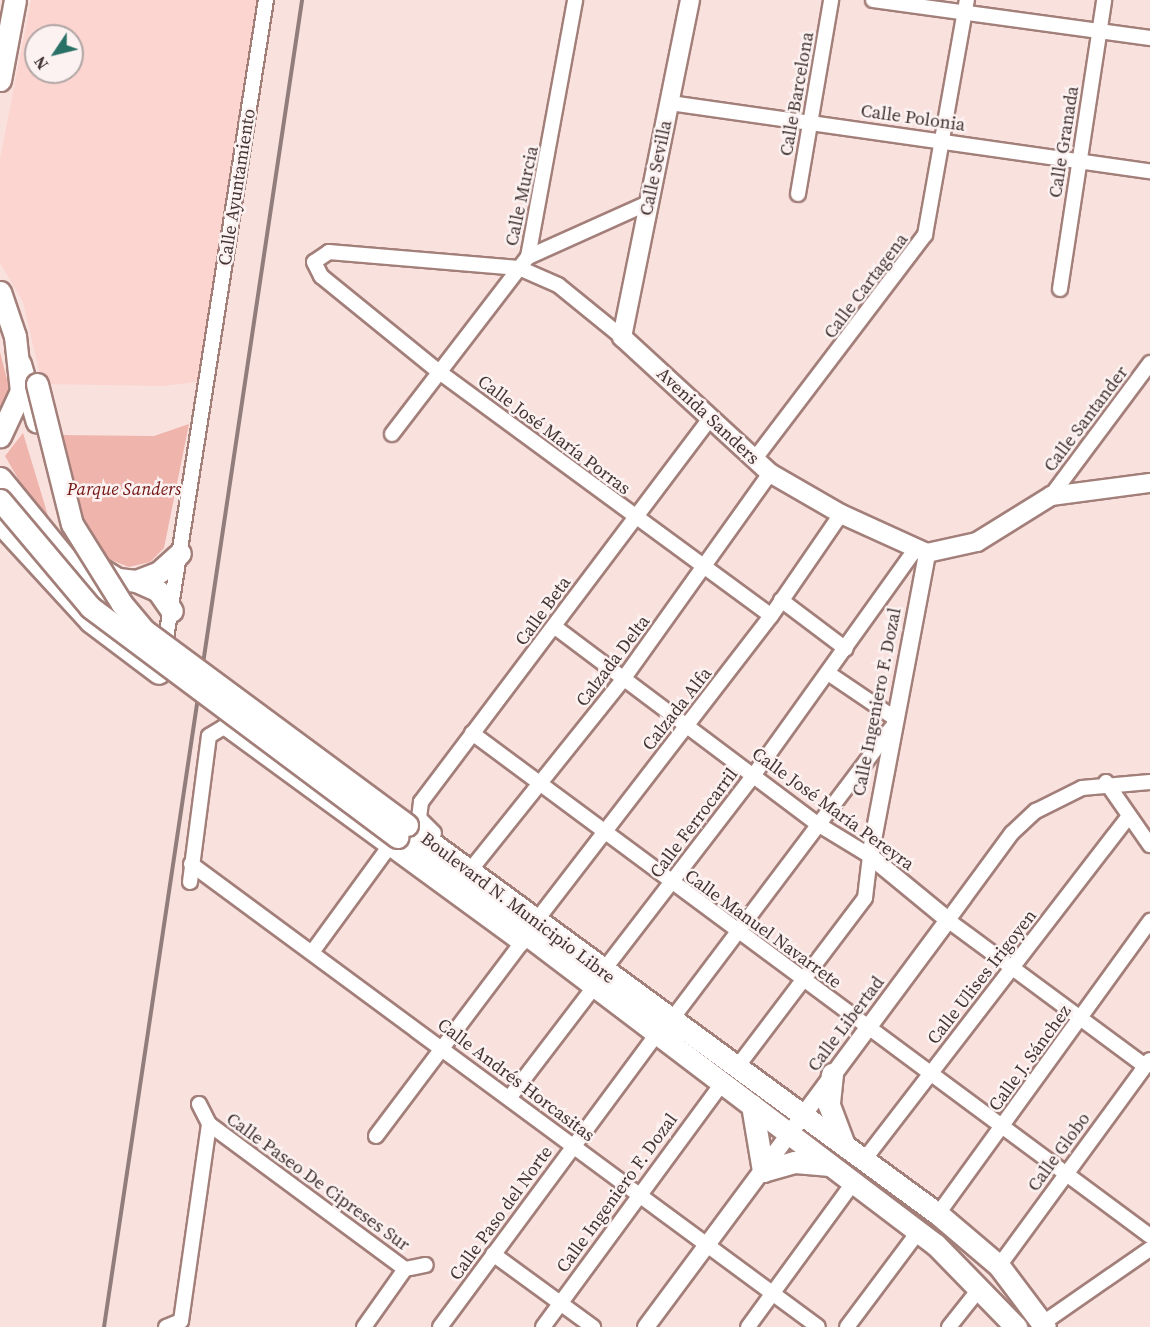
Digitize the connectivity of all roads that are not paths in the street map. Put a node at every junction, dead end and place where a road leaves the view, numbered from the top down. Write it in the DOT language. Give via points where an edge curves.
graph roads {
  1 [pos="15,0"];
  2 [pos="266,0"];
  3 [pos="575,0"];
  4 [pos="690,0"];
  5 [pos="831,0"];
  6 [pos="873,0"];
  7 [pos="1104,0"];
  8 [pos="966,6"];
  9 [pos="1100,30"];
  10 [pos="1150,38"];
  11 [pos="0,80"];
  12 [pos="670,103"];
  13 [pos="810,122"];
  14 [pos="946,141"];
  15 [pos="1079,161"];
  16 [pos="1150,171"];
  17 [pos="798,194"];
  18 [pos="648,203"];
  19 [pos="524,263"];
  20 [pos="0,286"];
  21 [pos="1060,289"];
  22 [pos="0,292"];
  23 [pos="622,337"];
  24 [pos="1150,363"];
  25 [pos="20,364"];
  26 [pos="438,371"];
  27 [pos="709,420"];
  28 [pos="392,434"];
  29 [pos="0,436"];
  30 [pos="754,460"];
  31 [pos="770,473"];
  32 [pos="0,478"];
  33 [pos="1150,483"];
  34 [pos="1051,496"];
  35 [pos="0,500"];
  36 [pos="841,514"];
  37 [pos="633,517"];
  38 [pos="0,523"];
  39 [pos="921,550"];
  40 [pos="180,553"];
  41 [pos="703,569"];
  42 [pos="136,581"];
  43 [pos="781,600"];
  44 [pos="90,607"];
  45 [pos="172,611"];
  46 [pos="771,616"];
  47 [pos="555,627"];
  48 [pos="145,631"];
  49 [pos="846,649"];
  50 [pos="159,673"];
  51 [pos="828,673"];
  52 [pos="624,678"];
  53 [pos="892,722"];
  54 [pos="688,726"];
  55 [pos="472,733"];
  56 [pos="753,776"];
  57 [pos="1106,782"];
  58 [pos="1150,782"];
  59 [pos="541,785"];
  60 [pos="1129,816"];
  61 [pos="816,823"];
  62 [pos="404,834"];
  63 [pos="603,834"];
  64 [pos="1150,845"];
  65 [pos="870,855"];
  66 [pos="476,863"];
  67 [pos="191,864"];
  68 [pos="190,882"];
  69 [pos="670,884"];
  70 [pos="948,920"];
  71 [pos="1150,921"];
  72 [pos="531,929"];
  73 [pos="737,932"];
  74 [pos="313,951"];
  75 [pos="1012,968"];
  76 [pos="598,979"];
  77 [pos="803,981"];
  78 [pos="1080,1018"];
  79 [pos="664,1027"];
  80 [pos="867,1028"];
  81 [pos="442,1047"];
  82 [pos="1148,1063"];
  83 [pos="737,1068"];
  84 [pos="832,1074"];
  85 [pos="930,1074"];
  86 [pos="722,1083"];
  87 [pos="510,1097"];
  88 [pos="199,1104"];
  89 [pos="752,1106"];
  90 [pos="803,1115"];
  91 [pos="209,1124"];
  92 [pos="1002,1128"];
  93 [pos="790,1134"];
  94 [pos="376,1136"];
  95 [pos="573,1145"];
  96 [pos="844,1145"];
  97 [pos="864,1160"];
  98 [pos="830,1165"];
  99 [pos="763,1171"];
  100 [pos="1064,1175"];
  101 [pos="853,1183"];
  102 [pos="640,1194"];
  103 [pos="938,1214"];
  104 [pos="918,1232"];
  105 [pos="1150,1236"];
  106 [pos="707,1245"];
  107 [pos="1150,1249"];
  108 [pos="493,1254"];
  109 [pos="426,1265"];
  110 [pos="999,1266"];
  111 [pos="405,1269"];
  112 [pos="980,1288"];
  113 [pos="773,1294"];
  114 [pos="560,1303"];
  115 [pos="185,1324"];
  116 [pos="369,1325"];
  117 [pos="1044,1325"];
  118 [pos="166,1327"];
  119 [pos="440,1327"];
  120 [pos="543,1327"];
  121 [pos="593,1327"];
  122 [pos="646,1327"];
  123 [pos="748,1327"];
  124 [pos="818,1327"];
  125 [pos="847,1327"];
  126 [pos="949,1327"];
  127 [pos="1016,1327"];
  1 -- 11 [label="main road"];
  2 -- 40 [label="street, Calle Ayuntamiento"];
  3 -- 19 [label="street, Calle Murcia"];
  4 -- 12 [label="main road, Calle Sevilla"];
  5 -- 13 [label="street, Calle Barcelona"];
  6 -- 8 [label="street"];
  7 -- 9 [label="street, Calle Granada"];
  8 -- 9 [label="street"];
  8 -- 14 [label="street, Calle Cartagena"];
  9 -- 10 [label="street"];
  9 -- 15 [label="street, Calle Granada"];
  12 -- 13 [label="street, Calle Polonia"];
  12 -- 18 [label="main road, Calle Sevilla"];
  13 -- 14 [label="street, Calle Polonia"];
  13 -- 17 [label="street, Calle Barcelona"];
  14 -- 15 [label="street, Calle Polonia"];
  14 -- 30 [label="street, Calle Cartagena" via="929,225 915,255"];
  15 -- 16 [label="street, Calle Polonia"];
  15 -- 21 [label="street, Calle Granada"];
  18 -- 19 [label="street"];
  18 -- 23 [label="main road, Calle Sevilla"];
  19 -- 23 [label="street"];
  19 -- 26 [label="street, Calle Murcia"];
  19 -- 26 [label="street, Calle José María Porras" via="329,252 314,262 321,276"];
  20 -- 48 [label="main road, bridge" via="37,384 72,524 100,575"];
  22 -- 25 [label="main road"];
  23 -- 27 [label="main road, Avenida Sanders"];
  24 -- 34 [label="street, Calle Santander"];
  25 -- 29 [label="main road" via="18,405"];
  25 -- 42 [label="main road" via="74,538 103,573"];
  26 -- 28 [label="street, Calle Murcia"];
  26 -- 37 [label="street, Calle José María Porras"];
  27 -- 30 [label="main road, Avenida Sanders"];
  27 -- 37 [label="street, Calle Beta"];
  30 -- 31 [label="main road, Avenida Sanders"];
  31 -- 36 [label="main road, Avenida Sanders"];
  31 -- 41 [label="street, Calzada Delta"];
  32 -- 48 [label="main road, Boulevard N. Municipio Libre, bridge" via="85,582"];
  33 -- 34 [label="main road"];
  34 -- 39 [label="main road" via="977,542"];
  35 -- 44 [label="main road, Boulevard N. Municipio Libre, bridge"];
  36 -- 39 [label="main road, Avenida Sanders"];
  36 -- 43 [label="street, Calzada Alfa"];
  37 -- 41 [label="street, Calle José María Porras"];
  37 -- 47 [label="street, Calle Beta"];
  38 -- 44 [label="main road, bridge"];
  38 -- 50 [label="main road" via="90,621"];
  39 -- 49 [label="street, Calle Ferrocarril"];
  39 -- 53 [label="street, Calle Ingeniero F. Dozal"];
  40 -- 42 [label="main road" via="159,572"];
  40 -- 45 [label="street"];
  41 -- 46 [label="street, Calle José María Porras"];
  41 -- 52 [label="street, Calzada Delta"];
  42 -- 45 [label="main road" via="158,591"];
  43 -- 46 [label="street, Calzada Alfa"];
  43 -- 49 [label="street"];
  44 -- 62 [label="main road, Boulevard N. Municipio Libre, bridge"];
  45 -- 50 [label="street"];
  46 -- 54 [label="street, Calzada Alfa"];
  47 -- 52 [label="street, Calle José María Pereyra"];
  47 -- 55 [label="street, Calle Beta"];
  48 -- 62 [label="main road, Boulevard N. Municipio Libre, bridge"];
  49 -- 51 [label="street, Calle Ferrocarril"];
  51 -- 53 [label="street"];
  51 -- 56 [label="street, Calle Ferrocarril"];
  52 -- 54 [label="street, Calle José María Pereyra"];
  52 -- 59 [label="street, Calzada Delta"];
  53 -- 61 [label="street"];
  53 -- 65 [label="street, Calle Ingeniero F. Dozal"];
  54 -- 56 [label="street, Calle José María Pereyra"];
  54 -- 63 [label="street, Calzada Alfa"];
  55 -- 59 [label="street, Calle Manuel Navarrete"];
  55 -- 62 [label="street, Calle Beta" via="417,809"];
  56 -- 61 [label="street, Calle José María Pereyra"];
  56 -- 69 [label="street, Calle Ferrocarril"];
  57 -- 58 [label="street, Calle Libertad"];
  57 -- 60 [label="street"];
  57 -- 70 [label="street, Calle Libertad" via="1066,793 1022,822"];
  59 -- 63 [label="street, Calle Manuel Navarrete"];
  59 -- 66 [label="street, Calzada Delta"];
  60 -- 64 [label="street"];
  60 -- 75 [label="street, Calle Ulises Irigoyen"];
  61 -- 65 [label="street, Calle José María Pereyra"];
  61 -- 73 [label="street"];
  62 -- 66 [label="street"];
  62 -- 67 [label="street" via="231,730 217,727 209,736"];
  62 -- 72 [label="main road, Boulevard N. Municipio Libre"];
  62 -- 74 [label="street"];
  63 -- 69 [label="street, Calle Manuel Navarrete"];
  63 -- 72 [label="street, Calzada Alfa"];
  65 -- 70 [label="street, Calle José María Pereyra"];
  65 -- 77 [label="street, Calle Ingeniero F. Dozal" via="865,898"];
  66 -- 72 [label="street"];
  67 -- 68 [label="street"];
  67 -- 74 [label="street, Calle Andrés Horcasitas"];
  69 -- 73 [label="street, Calle Manuel Navarrete"];
  69 -- 76 [label="street, Calle Ferrocarril"];
  70 -- 75 [label="street, Calle José María Pereyra"];
  70 -- 80 [label="street, Calle Libertad"];
  71 -- 78 [label="street, Calle J. Sánchez"];
  72 -- 76 [label="main road, Boulevard N. Municipio Libre"];
  72 -- 81 [label="street, Calzada Alfa"];
  73 -- 77 [label="street, Calle Manuel Navarrete"];
  73 -- 79 [label="street"];
  74 -- 81 [label="street, Calle Andrés Horcasitas"];
  75 -- 78 [label="street, Calle José María Pereyra"];
  75 -- 85 [label="street, Calle Ulises Irigoyen"];
  76 -- 79 [label="main road, Boulevard N. Municipio Libre"];
  76 -- 87 [label="street, Calle Ferrocarril"];
  77 -- 80 [label="street, Calle Manuel Navarrete"];
  77 -- 83 [label="street, Calle Ingeniero F. Dozal"];
  78 -- 82 [label="street, Calle José María Pereyra"];
  78 -- 92 [label="street, Calle J. Sánchez"];
  79 -- 83 [label="main road, Boulevard N. Municipio Libre"];
  79 -- 86 [label="main road, Boulevard N. Municipio Libre"];
  79 -- 95 [label="street, Calle Paso del Norte"];
  80 -- 84 [label="street, Calle Libertad"];
  80 -- 85 [label="street, Calle Manuel Navarrete"];
  81 -- 87 [label="street, Calle Andrés Horcasitas"];
  81 -- 94 [label="street, Calzada Alfa"];
  82 -- 100 [label="street, Calle Globo"];
  83 -- 90 [label="main road, Boulevard N. Municipio Libre"];
  84 -- 90 [label="street, Calle Libertad"];
  84 -- 96 [label="main road" via="829,1105"];
  85 -- 92 [label="street, Calle Manuel Navarrete"];
  85 -- 97 [label="street, Calle Ulises Irigoyen"];
  86 -- 89 [label="main road, Boulevard N. Municipio Libre"];
  86 -- 102 [label="street, Calle Ingeniero F. Dozal"];
  87 -- 95 [label="street, Calle Andrés Horcasitas"];
  88 -- 91 [label="street"];
  89 -- 93 [label="main road, Boulevard N. Municipio Libre"];
  89 -- 99 [label="main road"];
  90 -- 93 [label="street, Calle Libertad"];
  90 -- 96 [label="main road, Boulevard N. Municipio Libre"];
  91 -- 111 [label="street, Calle Paseo De Cipreses Sur"];
  91 -- 115 [label="street"];
  92 -- 100 [label="street, Calle Manuel Navarrete"];
  92 -- 103 [label="street, Calle J. Sánchez"];
  93 -- 98 [label="main road, Boulevard N. Municipio Libre"];
  93 -- 99 [label="street, Calle Libertad"];
  95 -- 102 [label="street, Calle Andrés Horcasitas"];
  95 -- 108 [label="street, Calle Paso del Norte"];
  96 -- 97 [label="main road, Boulevard N. Municipio Libre"];
  97 -- 103 [label="main road, Boulevard N. Municipio Libre"];
  98 -- 99 [label="main road" via="795,1162"];
  98 -- 101 [label="main road, Boulevard N. Municipio Libre"];
  99 -- 106 [label="street, Calle Libertad"];
  100 -- 105 [label="street, Calle Manuel Navarrete"];
  100 -- 110 [label="street, Calle Globo"];
  101 -- 104 [label="main road, Boulevard N. Municipio Libre"];
  101 -- 113 [label="street"];
  102 -- 106 [label="street, Calle Andrés Horcasitas"];
  102 -- 114 [label="street, Calle Ingeniero F. Dozal"];
  103 -- 110 [label="main road, Boulevard N. Municipio Libre"];
  104 -- 112 [label="main road, Boulevard N. Municipio Libre"];
  104 -- 125 [label="street"];
  106 -- 113 [label="street, Calle Andrés Horcasitas"];
  106 -- 122 [label="street, Calle Libertad"];
  107 -- 117 [label="street"];
  108 -- 114 [label="street"];
  108 -- 119 [label="street, Calle Paso del Norte"];
  109 -- 111 [label="street"];
  110 -- 117 [label="main road, Boulevard N. Municipio Libre"];
  111 -- 116 [label="street"];
  112 -- 126 [label="street"];
  112 -- 127 [label="main road, Boulevard N. Municipio Libre"];
  113 -- 123 [label="street"];
  113 -- 124 [label="street, Calle Andrés Horcasitas"];
  114 -- 120 [label="street, Calle Ingeniero F. Dozal"];
  114 -- 121 [label="street"];
  115 -- 118 [label="street"];
}
